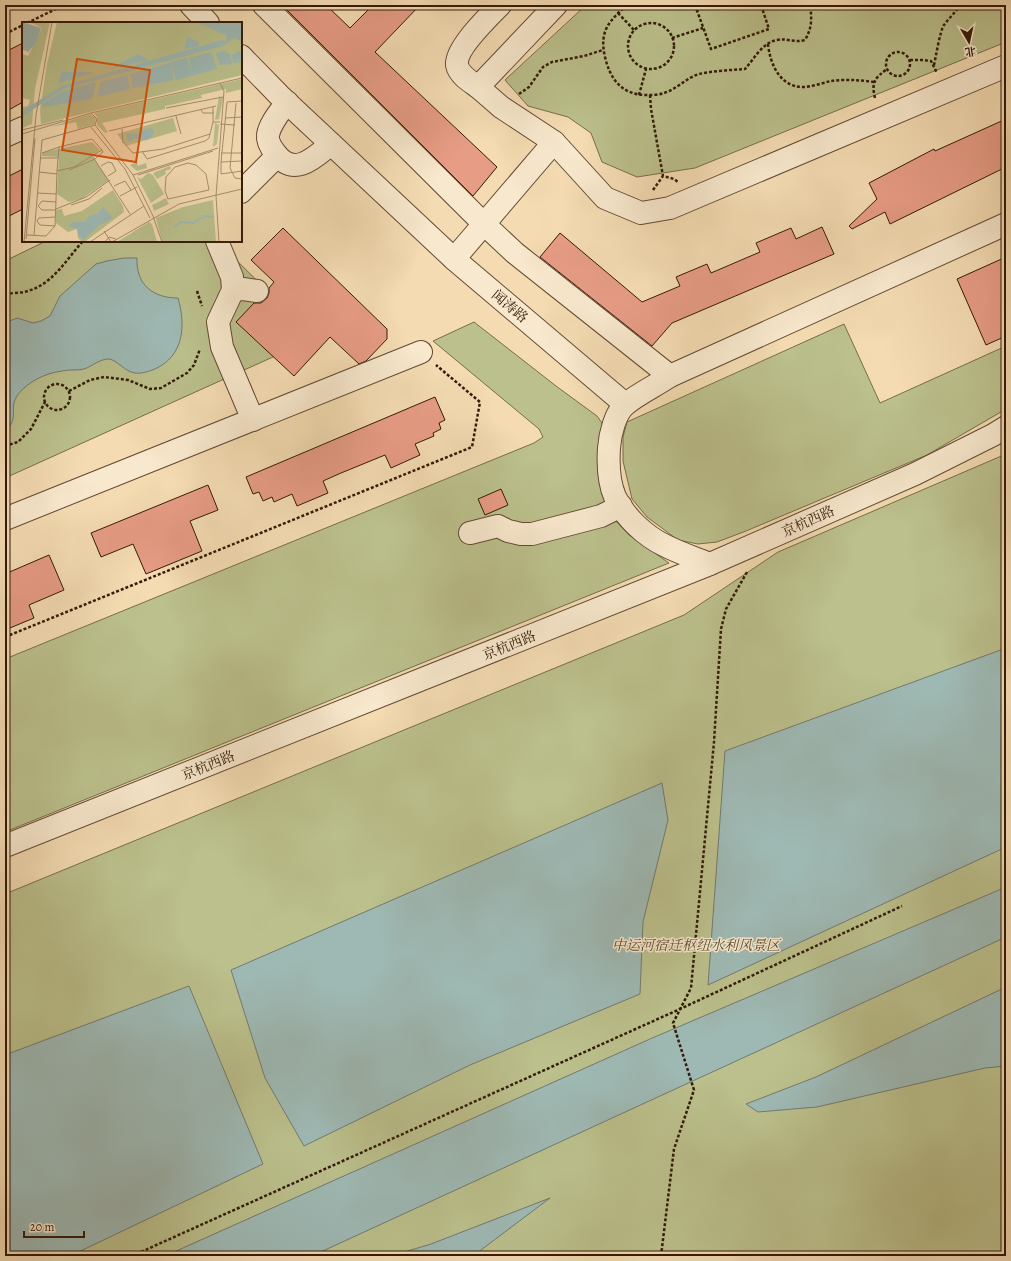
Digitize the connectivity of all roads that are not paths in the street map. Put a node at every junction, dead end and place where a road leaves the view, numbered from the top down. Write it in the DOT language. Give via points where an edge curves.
graph roads {
  1 [pos="191,5"];
  2 [pos="264,5"];
  3 [pos="500,5"];
  4 [pos="556,5"];
  5 [pos="207,22"];
  6 [pos="242,57"];
  7 [pos="1006,66"];
  8 [pos="478,87"];
  9 [pos="287,102"];
  10 [pos="22,128"];
  11 [pos="5,136"];
  12 [pos="554,142"];
  13 [pos="331,144"];
  14 [pos="277,156"];
  15 [pos="242,191"];
  16 [pos="484,224"];
  17 [pos="1006,224"];
  18 [pos="216,242"];
  19 [pos="454,259"];
  20 [pos="233,290"];
  21 [pos="257,291"];
  22 [pos="420,352"];
  23 [pos="670,376"];
  24 [pos="625,404"];
  25 [pos="252,420"];
  26 [pos="1006,427"];
  27 [pos="1006,438"];
  28 [pos="915,474"];
  29 [pos="620,506"];
  30 [pos="5,519"];
  31 [pos="470,533"];
  32 [pos="710,564"];
  33 [pos="5,846"];
  1 -- 5 [label="street"];
  2 -- 16 [label="street"];
  3 -- 8 [label="street" via="470,37 458,57 457,65 462,75"];
  4 -- 8 [label="street"];
  6 -- 9 [label="street, 闻涛路"];
  7 -- 12 [label="street" via="670,208 641,213 605,198"];
  8 -- 12 [label="street" via="501,107"];
  9 -- 13 [label="street, 闻涛路"];
  9 -- 14 [label="street" via="268,134 271,148"];
  10 -- 11 [label="street"];
  12 -- 16 [label="street"];
  13 -- 14 [label="street" via="313,159 299,166 287,163"];
  13 -- 19 [label="street, 闻涛路"];
  14 -- 15 [label="street"];
  16 -- 19 [label="street"];
  16 -- 23 [label="street" via="515,253"];
  17 -- 23 [label="street"];
  18 -- 20 [label="street" via="232,277"];
  19 -- 24 [label="street, 闻涛路"];
  20 -- 21 [label="street"];
  20 -- 25 [label="street" via="218,322 222,347"];
  22 -- 25 [label="street"];
  23 -- 24 [label="street"];
  24 -- 29 [label="street" via="610,435 610,476 614,496"];
  25 -- 30 [label="street"];
  26 -- 28 [label="street, 京杭西路"];
  27 -- 28 [label="street"];
  28 -- 32 [label="street, 京杭西路"];
  29 -- 31 [label="street" via="601,516 532,534 508,531 498,526"];
  29 -- 32 [label="street" via="638,527 663,545"];
  32 -- 33 [label="street, 京杭西路"];
}
